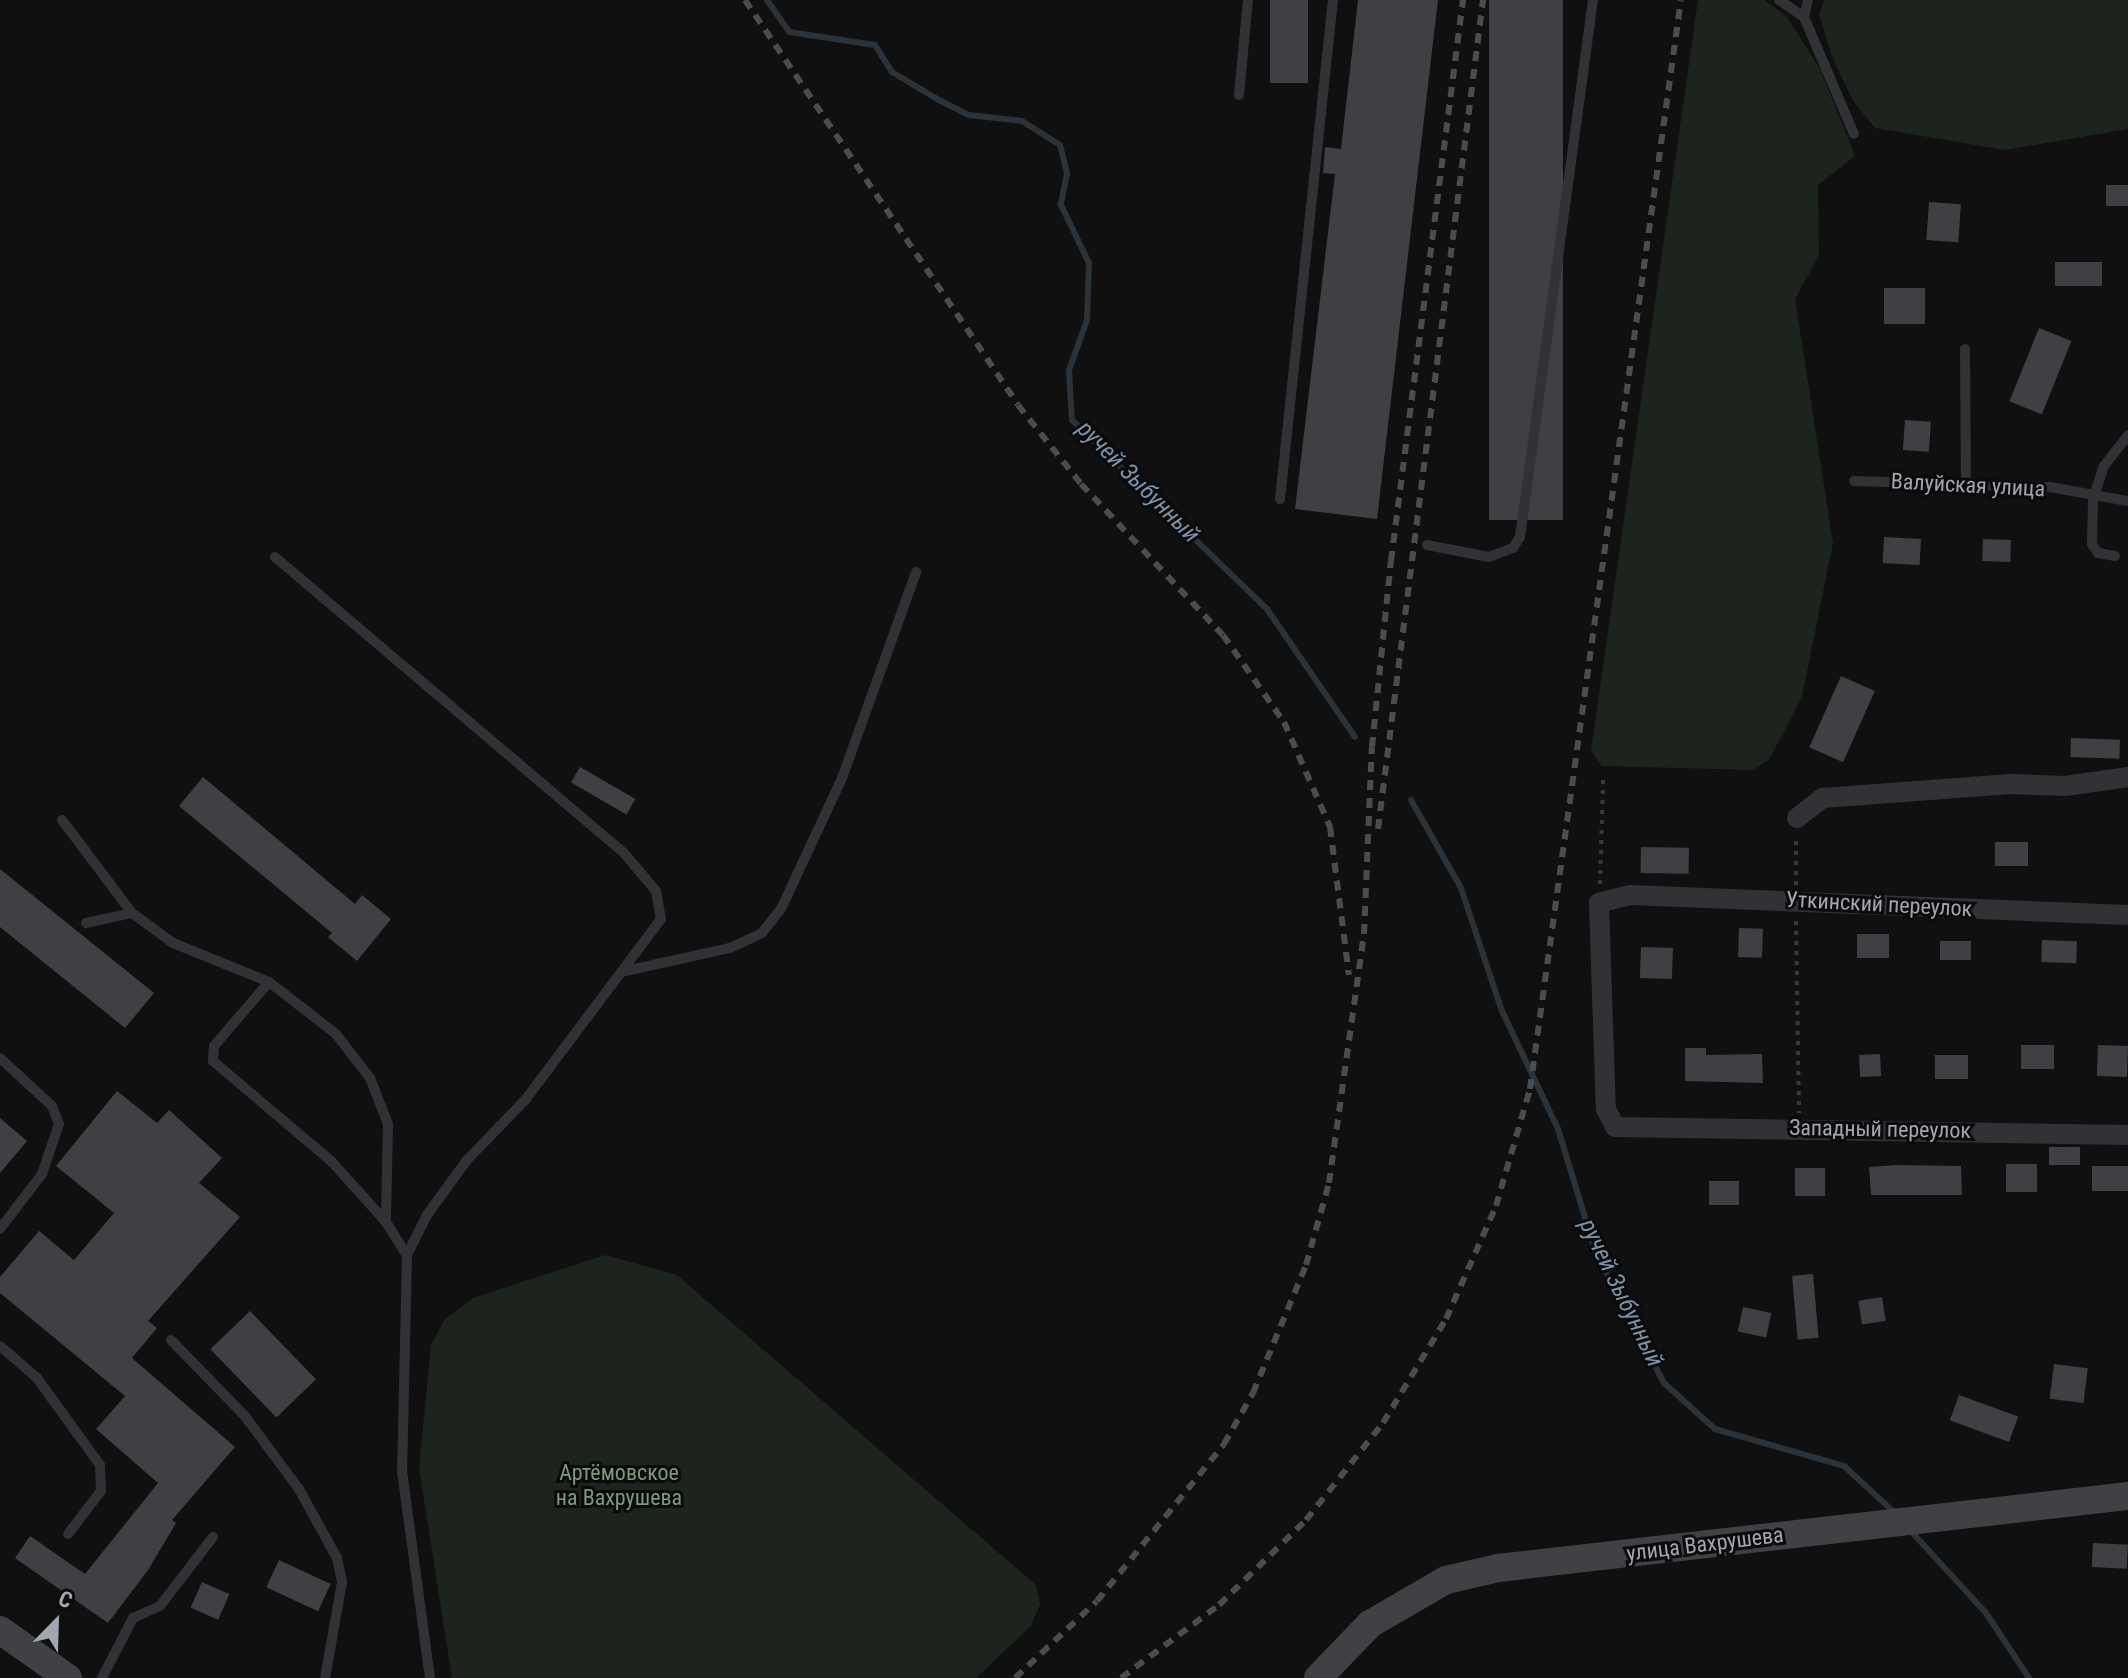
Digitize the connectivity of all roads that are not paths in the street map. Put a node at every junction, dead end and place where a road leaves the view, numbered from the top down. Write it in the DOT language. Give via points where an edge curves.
graph roads {
  1 [pos="1248,0"];
  2 [pos="1333,0"];
  3 [pos="1593,0"];
  4 [pos="1779,0"];
  5 [pos="1808,0"];
  6 [pos="1804,17"];
  7 [pos="1239,95"];
  8 [pos="1854,134"];
  9 [pos="1965,349"];
  10 [pos="2128,435"];
  11 [pos="1854,481"];
  12 [pos="1966,482"];
  13 [pos="1280,499"];
  14 [pos="2093,499"];
  15 [pos="2128,501"];
  16 [pos="1427,545"];
  17 [pos="2115,556"];
  18 [pos="275,557"];
  19 [pos="916,572"];
  20 [pos="2128,777"];
  21 [pos="1797,818"];
  22 [pos="62,820"];
  23 [pos="132,913"];
  24 [pos="2128,915"];
  25 [pos="86,923"];
  26 [pos="621,972"];
  27 [pos="269,982"];
  28 [pos="0,1058"];
  29 [pos="1633,1129"];
  30 [pos="2128,1135"];
  31 [pos="386,1222"];
  32 [pos="0,1229"];
  33 [pos="407,1255"];
  34 [pos="171,1340"];
  35 [pos="0,1346"];
  36 [pos="2128,1496"];
  37 [pos="68,1534"];
  38 [pos="213,1537"];
  39 [pos="0,1630"];
  40 [pos="68,1678"];
  41 [pos="102,1678"];
  42 [pos="325,1678"];
  43 [pos="430,1678"];
  44 [pos="1318,1678"];
  1 -- 7 [label="lane"];
  2 -- 13 [label="lane"];
  3 -- 16 [label="lane" via="1520,537 1513,548 1489,557"];
  4 -- 6 [label="lane"];
  5 -- 6 [label="lane"];
  6 -- 8 [label="lane"];
  9 -- 12 [label="lane"];
  10 -- 14 [label="lane" via="2104,466"];
  11 -- 12 [label="lane, Валуйская улица"];
  12 -- 14 [label="lane, Валуйская улица" via="2050,487"];
  14 -- 15 [label="lane, Валуйская улица"];
  14 -- 17 [label="lane" via="2092,544 2098,553"];
  18 -- 26 [label="lane" via="624,853 656,891 661,919"];
  19 -- 26 [label="lane" via="842,778 781,909 762,933 730,948"];
  20 -- 21 [label="street" via="2065,786 2010,784 1823,798"];
  22 -- 23 [label="lane"];
  23 -- 25 [label="lane"];
  23 -- 27 [label="lane" via="173,943"];
  24 -- 29 [label="street, Уткинский переулок" via="1630,895 1599,903 1606,1109 1615,1127"];
  26 -- 33 [label="lane" via="526,1099 467,1160 427,1215"];
  27 -- 31 [label="lane" via="336,1034 370,1078 388,1124"];
  27 -- 31 [label="lane" via="214,1046 213,1061 332,1162"];
  28 -- 32 [label="lane" via="52,1106 59,1124 42,1174"];
  29 -- 30 [label="street, Западный переулок" via="1799,1127"];
  31 -- 33 [label="lane"];
  33 -- 43 [label="lane" via="402,1471"];
  34 -- 42 [label="lane" via="244,1415 299,1489 337,1558 342,1582"];
  35 -- 37 [label="lane" via="37,1378 100,1465 101,1491"];
  36 -- 44 [label="main road, улица Вахрушева" via="1901,1519 1446,1580 1370,1624"];
  38 -- 41 [label="lane" via="160,1606 133,1618"];
  39 -- 40 [label="main road"];
}
